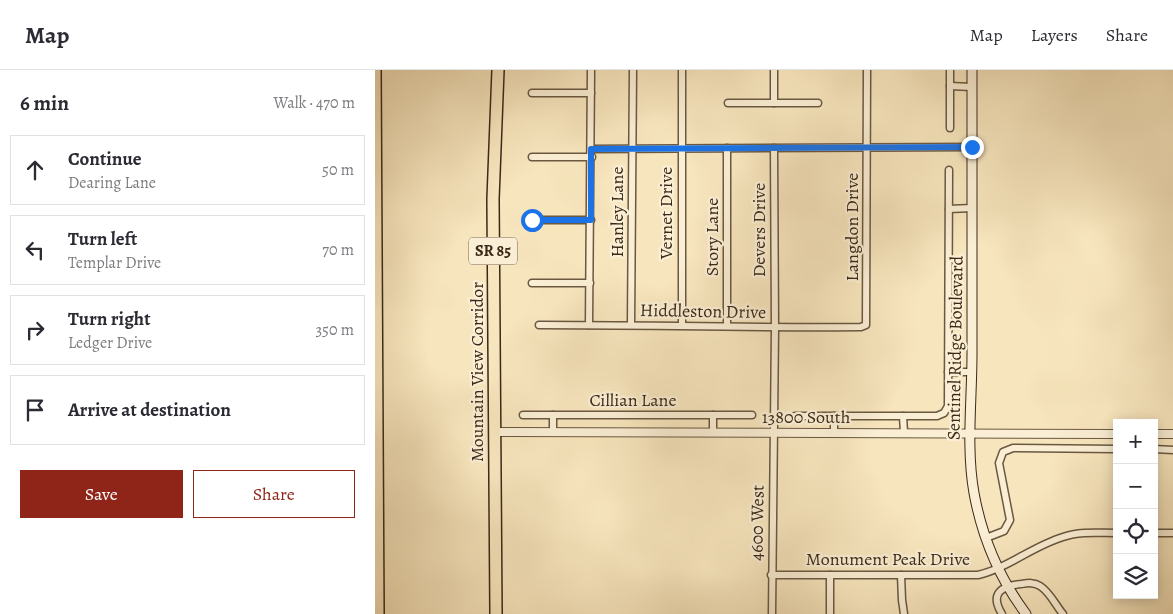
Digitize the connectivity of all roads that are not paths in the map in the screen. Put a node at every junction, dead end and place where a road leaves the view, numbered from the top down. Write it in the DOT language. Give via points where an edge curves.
graph roads {
  1 [pos="375,70"];
  2 [pos="498,70"];
  3 [pos="591,70"];
  4 [pos="633,70"];
  5 [pos="682,70"];
  6 [pos="774,70"];
  7 [pos="867,70"];
  8 [pos="950,70"];
  9 [pos="973,70"];
  10 [pos="950,86"];
  11 [pos="973,87"];
  12 [pos="532,93"];
  13 [pos="591,93"];
  14 [pos="728,103"];
  15 [pos="774,103"];
  16 [pos="818,103"];
  17 [pos="950,128"];
  18 [pos="972,147"];
  19 [pos="632,148"];
  20 [pos="681,148"];
  21 [pos="727,148"];
  22 [pos="774,148"];
  23 [pos="867,148"];
  24 [pos="591,149"];
  25 [pos="532,157"];
  26 [pos="592,157"];
  27 [pos="949,170"];
  28 [pos="972,208"];
  29 [pos="949,209"];
  30 [pos="532,220"];
  31 [pos="591,220"];
  32 [pos="532,283"];
  33 [pos="590,283"];
  34 [pos="866,324"];
  35 [pos="539,325"];
  36 [pos="589,325"];
  37 [pos="631,325"];
  38 [pos="682,325"];
  39 [pos="727,326"];
  40 [pos="775,328"];
  41 [pos="948,372"];
  42 [pos="972,372"];
  43 [pos="523,415"];
  44 [pos="553,415"];
  45 [pos="713,415"];
  46 [pos="752,416"];
  47 [pos="795,416"];
  48 [pos="834,416"];
  49 [pos="903,416"];
  50 [pos="495,432"];
  51 [pos="553,432"];
  52 [pos="713,432"];
  53 [pos="773,432"];
  54 [pos="834,432"];
  55 [pos="904,433"];
  56 [pos="971,433"];
  57 [pos="1113,434"];
  58 [pos="1158,434"];
  59 [pos="1173,434"];
  60 [pos="1113,449"];
  61 [pos="1158,449"];
  62 [pos="1173,450"];
  63 [pos="376,502"];
  64 [pos="1113,533"];
  65 [pos="1158,533"];
  66 [pos="1173,533"];
  67 [pos="986,538"];
  68 [pos="998,567"];
  69 [pos="771,574"];
  70 [pos="830,575"];
  71 [pos="901,575"];
  72 [pos="1008,586"];
  73 [pos="378,614"];
  74 [pos="495,614"];
  75 [pos="771,614"];
  76 [pos="830,614"];
  77 [pos="904,614"];
  78 [pos="1002,614"];
  79 [pos="1026,614"];
  80 [pos="1063,614"];
  1 -- 63 [label="highway"];
  2 -- 50 [label="highway, Mountain View Corridor / SR 85" via="493,199"];
  3 -- 13 [label="street"];
  4 -- 19 [label="street, Hanley Lane"];
  5 -- 20 [label="street, Vernet Drive"];
  6 -- 15 [label="street"];
  7 -- 23 [label="street, Langdon Drive"];
  8 -- 10 [label="street"];
  9 -- 11 [label="main road, Sentinel Ridge Boulevard"];
  10 -- 11 [label="street"];
  10 -- 17 [label="street"];
  11 -- 18 [label="main road, Sentinel Ridge Boulevard"];
  12 -- 13 [label="street"];
  13 -- 24 [label="street"];
  14 -- 15 [label="street"];
  15 -- 16 [label="street"];
  18 -- 23 [label="street"];
  18 -- 28 [label="main road, Sentinel Ridge Boulevard"];
  19 -- 20 [label="street"];
  19 -- 24 [label="street"];
  19 -- 37 [label="street, Hanley Lane"];
  20 -- 21 [label="street"];
  20 -- 38 [label="street, Vernet Drive"];
  21 -- 22 [label="street"];
  21 -- 39 [label="street, Story Lane"];
  22 -- 23 [label="street"];
  22 -- 40 [label="street, Devers Drive"];
  23 -- 34 [label="street, Langdon Drive"];
  24 -- 26 [label="street"];
  25 -- 26 [label="street"];
  26 -- 31 [label="street"];
  27 -- 29 [label="street"];
  28 -- 29 [label="street"];
  28 -- 42 [label="main road, Sentinel Ridge Boulevard"];
  29 -- 41 [label="street"];
  30 -- 31 [label="street"];
  31 -- 33 [label="street"];
  32 -- 33 [label="street"];
  33 -- 36 [label="street"];
  34 -- 40 [label="street, Hiddleston Drive" via="861,327"];
  35 -- 36 [label="street, Hiddleston Drive"];
  36 -- 37 [label="street, Hiddleston Drive"];
  37 -- 38 [label="street, Hiddleston Drive"];
  38 -- 39 [label="street, Hiddleston Drive"];
  39 -- 40 [label="street, Hiddleston Drive"];
  40 -- 53 [label="street, Devers Drive"];
  41 -- 42 [label="street"];
  41 -- 49 [label="street" via="948,406 944,413"];
  42 -- 56 [label="main road, Sentinel Ridge Boulevard"];
  43 -- 44 [label="street, Cillian Lane"];
  44 -- 45 [label="street, Cillian Lane"];
  44 -- 51 [label="street"];
  45 -- 46 [label="street, Cillian Lane"];
  45 -- 52 [label="street"];
  47 -- 48 [label="street"];
  48 -- 49 [label="street"];
  48 -- 54 [label="street"];
  49 -- 55 [label="street"];
  50 -- 51 [label="street, 13800 South"];
  50 -- 74 [label="highway, Mountain View Corridor / SR 85"];
  51 -- 52 [label="street, 13800 South"];
  52 -- 53 [label="street, 13800 South"];
  53 -- 54 [label="street, 13800 South"];
  53 -- 69 [label="street, 4600 West"];
  54 -- 55 [label="street, 13800 South"];
  55 -- 56 [label="street, 13800 South"];
  56 -- 57 [label="street, 13800 South"];
  56 -- 67 [label="main road, Sentinel Ridge Boulevard" via="973,486"];
  58 -- 59 [label="street"];
  60 -- 67 [label="street" via="1013,448 1003,452 999,463 1010,520 1004,531"];
  61 -- 62 [label="street"];
  63 -- 73 [label="highway"];
  64 -- 68 [label="street, Monument Peak Drive" via="1066,536"];
  65 -- 66 [label="street"];
  67 -- 68 [label="main road, Sentinel Ridge Boulevard"];
  68 -- 71 [label="street, Monument Peak Drive" via="972,575"];
  68 -- 72 [label="main road, Sentinel Ridge Boulevard"];
  69 -- 70 [label="street, Monument Peak Drive"];
  69 -- 75 [label="street, 4600 West"];
  70 -- 71 [label="street, Monument Peak Drive"];
  70 -- 76 [label="street"];
  71 -- 77 [label="street"];
  72 -- 78 [label="street" via="1001,589 997,599"];
  72 -- 79 [label="main road, Sentinel Ridge Boulevard"];
  72 -- 80 [label="street" via="1039,585"];
}
